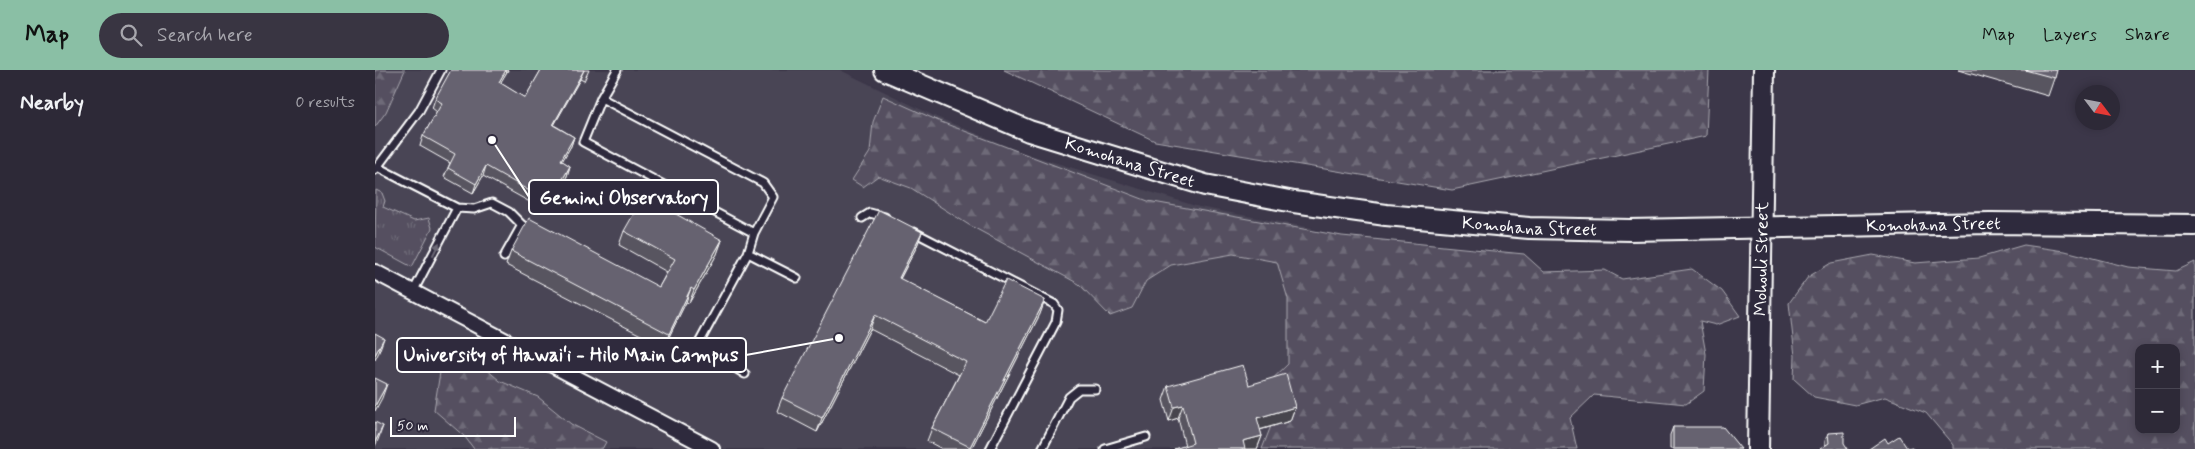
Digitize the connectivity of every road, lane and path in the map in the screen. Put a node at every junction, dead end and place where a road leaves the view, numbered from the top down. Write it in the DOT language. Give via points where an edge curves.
graph roads {
  1 [pos="441,70"];
  2 [pos="617,70"];
  3 [pos="885,70"];
  4 [pos="1764,70"];
  5 [pos="601,98"];
  6 [pos="376,169"];
  7 [pos="457,208"];
  8 [pos="862,218"];
  9 [pos="896,222"];
  10 [pos="2195,224"];
  11 [pos="523,225"];
  12 [pos="905,227"];
  13 [pos="1763,228"];
  14 [pos="538,231"];
  15 [pos="754,233"];
  16 [pos="748,252"];
  17 [pos="504,257"];
  18 [pos="375,272"];
  19 [pos="797,278"];
  20 [pos="413,292"];
  21 [pos="745,374"];
  22 [pos="1095,389"];
  23 [pos="1146,438"];
  24 [pos="712,449"];
  25 [pos="990,449"];
  26 [pos="1042,449"];
  27 [pos="1105,449"];
  28 [pos="1758,449"];
  1 -- 6 [label="lane" via="419,111"];
  2 -- 5 [label="lane"];
  3 -- 13 [label="main road, Komohana Street" via="1029,131 1072,145 1205,185 1294,202 1386,215 1529,228"];
  4 -- 13 [label="main road, Mohouli Street"];
  5 -- 15 [label="lane" via="763,183 773,197"];
  5 -- 15 [label="lane" via="583,142"];
  6 -- 7 [label="lane"];
  7 -- 11 [label="lane" via="474,209 491,203 509,212"];
  20 -- 7 [label="lane, one-way"];
  8 -- 9 [label="lane" via="878,213"];
  10 -- 13 [label="main road, Komohana Street" via="1991,223"];
  11 -- 14 [label="lane"];
  11 -- 17 [label="lane"];
  12 -- 25 [label="lane" via="1054,304 1058,310 1056,322"];
  13 -- 28 [label="main road, Mohouli Street"];
  15 -- 16 [label="lane"];
  16 -- 19 [label="lane"];
  16 -- 21 [label="lane" via="698,345"];
  18 -- 20 [label="street"];
  20 -- 24 [label="street"];
  22 -- 26 [label="lane" via="1079,389 1069,397"];
  23 -- 27 [label="lane"];
}
